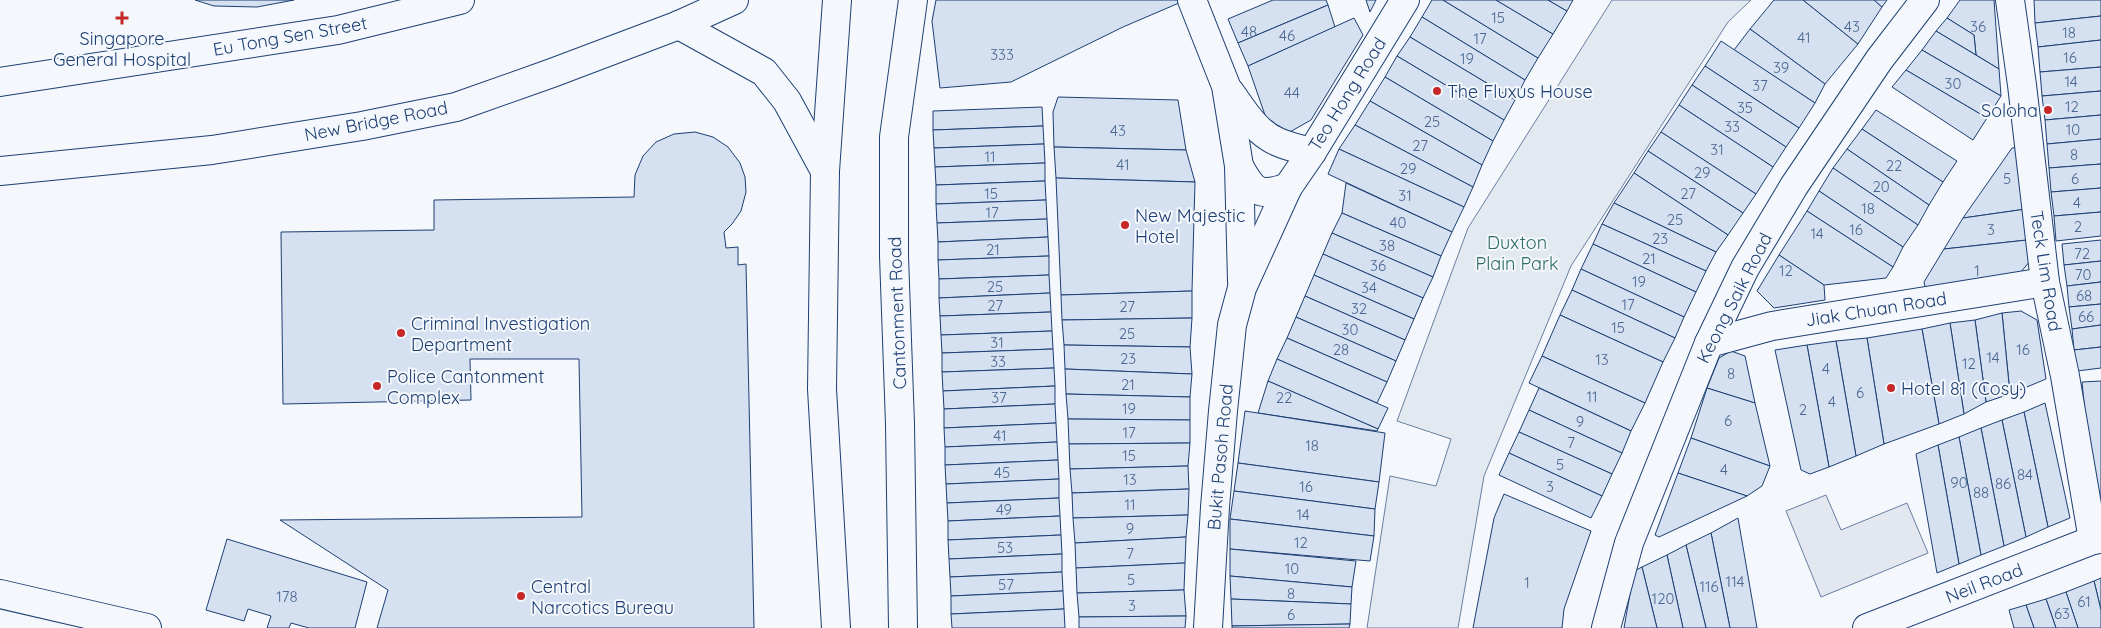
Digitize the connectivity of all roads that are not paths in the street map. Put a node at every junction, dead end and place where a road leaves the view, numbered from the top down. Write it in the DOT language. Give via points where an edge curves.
graph roads {
  1 [pos="460,0"];
  2 [pos="734,0"];
  3 [pos="837,0"];
  4 [pos="913,0"];
  5 [pos="1405,0"];
  6 [pos="1925,0"];
  7 [pos="2010,0"];
  8 [pos="1195,8"];
  9 [pos="679,25"];
  10 [pos="0,82"];
  11 [pos="1226,86"];
  12 [pos="1312,152"];
  13 [pos="1239,166"];
  14 [pos="825,171"];
  15 [pos="0,172"];
  16 [pos="1288,188"];
  17 [pos="2045,282"];
  18 [pos="1242,288"];
  19 [pos="1709,342"];
  20 [pos="2097,539"];
  21 [pos="0,594"];
  22 [pos="147,628"];
  23 [pos="836,628"];
  24 [pos="903,628"];
  25 [pos="1208,628"];
  26 [pos="1606,628"];
  27 [pos="1866,628"];
  1 -- 10 [label="main road, Eu Tong Sen Street" via="338,30"];
  2 -- 9 [label="main road, New Bridge Road"];
  3 -- 14 [label="main road"];
  4 -- 24 [label="main road, Cantonment Road" via="894,136"];
  5 -- 12 [label="main road, Teo Hong Road"];
  6 -- 19 [label="main road, Keong Saik Road" via="1794,186 1745,268"];
  7 -- 17 [label="main road, Teck Lim Road"];
  8 -- 11 [label="main road, Bukit Pasoh Road"];
  9 -- 14 [label="main road" via="764,72 787,101"];
  9 -- 15 [label="main road, New Bridge Road" via="456,107 212,150"];
  11 -- 12 [label="main road, Bukit Pasoh Road" via="1264,133 1276,142"];
  11 -- 13 [label="main road, Bukit Pasoh Road"];
  12 -- 16 [label="main road, Teo Hong Road"];
  13 -- 16 [label="main road, Bukit Pasoh Road" via="1254,188 1271,194"];
  13 -- 18 [label="main road, Bukit Pasoh Road"];
  14 -- 23 [label="main road" via="822,389"];
  16 -- 18 [label="main road, Bukit Pasoh Road"];
  17 -- 19 [label="main road, Jiak Chuan Road" via="1772,326"];
  17 -- 20 [label="main road, Teck Lim Road"];
  18 -- 25 [label="main road, Bukit Pasoh Road" via="1232,325 1223,411"];
  19 -- 26 [label="main road, Keong Saik Road" via="1629,543"];
  20 -- 27 [label="main road, Neil Road"];
  21 -- 22 [label="main road"];
}
